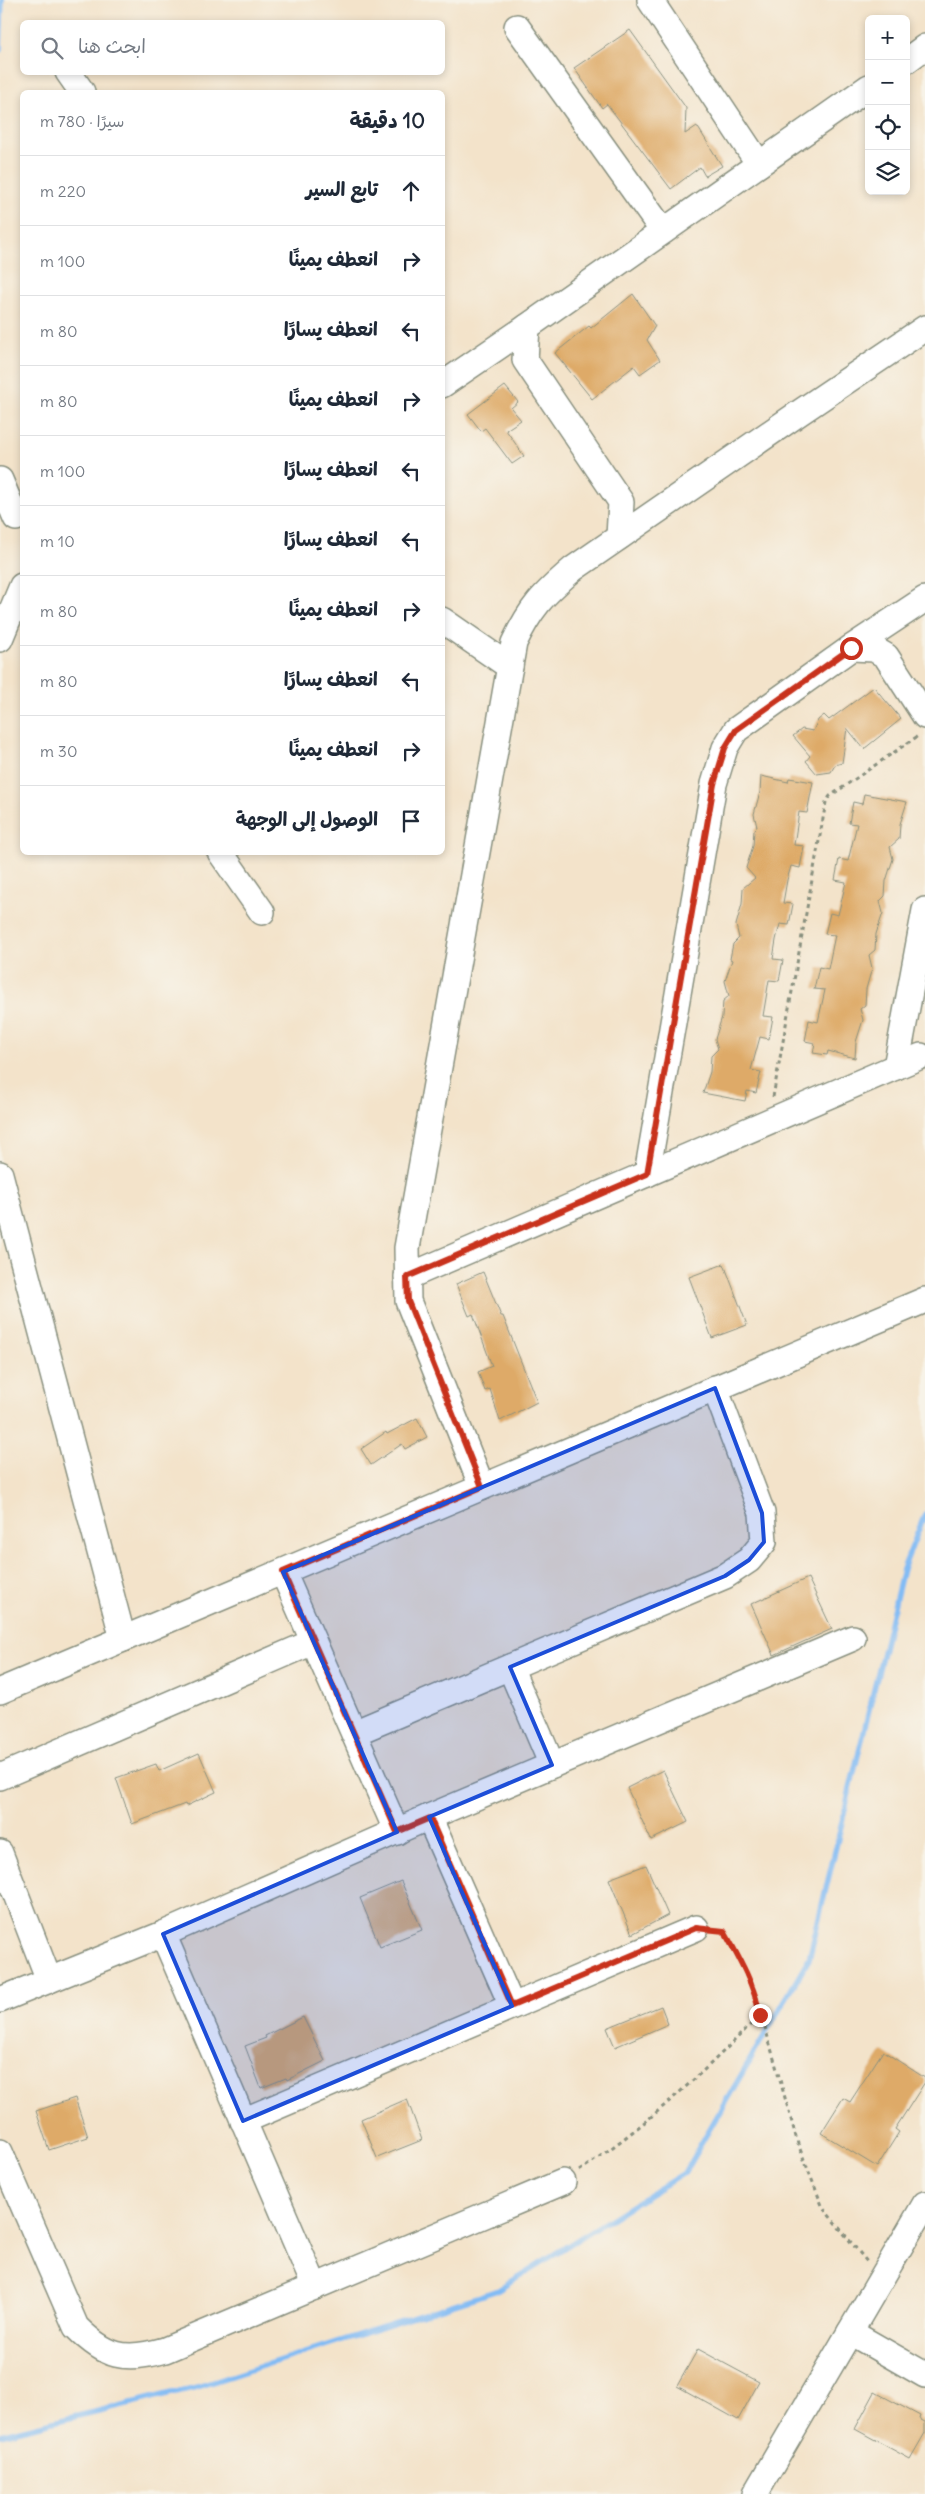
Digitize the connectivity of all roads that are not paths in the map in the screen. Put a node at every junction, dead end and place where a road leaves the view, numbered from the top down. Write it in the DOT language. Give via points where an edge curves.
graph roads {
  1 [pos="650,0"];
  2 [pos="517,27"];
  3 [pos="925,48"];
  4 [pos="907,60"];
  5 [pos="70,75"];
  6 [pos="81,90"];
  7 [pos="865,90"];
  8 [pos="759,164"];
  9 [pos="663,232"];
  10 [pos="527,326"];
  11 [pos="923,333"];
  12 [pos="498,346"];
  13 [pos="525,360"];
  14 [pos="445,383"];
  15 [pos="0,480"];
  16 [pos="16,518"];
  17 [pos="619,537"];
  18 [pos="20,591"];
  19 [pos="925,599"];
  20 [pos="445,622"];
  21 [pos="0,639"];
  22 [pos="851,648"];
  23 [pos="510,667"];
  24 [pos="925,716"];
  25 [pos="222,855"];
  26 [pos="925,910"];
  27 [pos="262,912"];
  28 [pos="921,1056"];
  29 [pos="896,1067"];
  30 [pos="0,1174"];
  31 [pos="647,1174"];
  32 [pos="407,1277"];
  33 [pos="925,1300"];
  34 [pos="715,1388"];
  35 [pos="482,1487"];
  36 [pos="283,1572"];
  37 [pos="853,1638"];
  38 [pos="123,1639"];
  39 [pos="314,1642"];
  40 [pos="510,1667"];
  41 [pos="0,1691"];
  42 [pos="354,1733"];
  43 [pos="552,1765"];
  44 [pos="0,1777"];
  45 [pos="430,1818"];
  46 [pos="397,1832"];
  47 [pos="0,1853"];
  48 [pos="696,1928"];
  49 [pos="163,1934"];
  50 [pos="49,1980"];
  51 [pos="0,2000"];
  52 [pos="512,2006"];
  53 [pos="244,2121"];
  54 [pos="0,2152"];
  55 [pos="563,2182"];
  56 [pos="925,2204"];
  57 [pos="315,2287"];
  58 [pos="850,2332"];
  59 [pos="925,2375"];
  60 [pos="755,2494"];
  1 -- 8 [label="street"];
  2 -- 9 [label="street"];
  3 -- 4 [label="street"];
  5 -- 6 [label="street"];
  7 -- 8 [label="street"];
  8 -- 9 [label="street"];
  9 -- 10 [label="street"];
  10 -- 12 [label="street"];
  10 -- 13 [label="street"];
  11 -- 17 [label="street"];
  12 -- 13 [label="street"];
  12 -- 14 [label="street"];
  13 -- 17 [label="street" via="621,502"];
  15 -- 16 [label="street"];
  17 -- 23 [label="street" via="543,595 527,616 514,643"];
  18 -- 21 [label="street"];
  19 -- 22 [label="street"];
  20 -- 23 [label="street"];
  22 -- 24 [label="street" via="874,649 886,656"];
  22 -- 31 [label="street" via="736,730 725,748 714,784"];
  23 -- 32 [label="street" via="407,1248"];
  25 -- 27 [label="street"];
  26 -- 29 [label="street"];
  28 -- 29 [label="street"];
  29 -- 31 [label="street"];
  30 -- 38 [label="street"];
  31 -- 32 [label="street"];
  32 -- 35 [label="street" via="408,1301"];
  33 -- 34 [label="street"];
  34 -- 35 [label="street"];
  34 -- 40 [label="street" via="762,1513 764,1542 749,1560 725,1576"];
  35 -- 36 [label="street"];
  36 -- 38 [label="street"];
  36 -- 39 [label="street"];
  37 -- 43 [label="street"];
  38 -- 41 [label="street"];
  39 -- 42 [label="street"];
  39 -- 44 [label="street"];
  40 -- 42 [label="street"];
  40 -- 43 [label="street"];
  42 -- 46 [label="street"];
  43 -- 45 [label="street"];
  45 -- 46 [label="street"];
  45 -- 52 [label="street"];
  46 -- 49 [label="street"];
  47 -- 50 [label="street"];
  48 -- 52 [label="street"];
  49 -- 50 [label="street"];
  49 -- 53 [label="street"];
  50 -- 51 [label="street"];
  52 -- 53 [label="street"];
  53 -- 57 [label="street"];
  54 -- 57 [label="street" via="76,2327 94,2344 116,2355 141,2357 165,2350"];
  55 -- 57 [label="street"];
  56 -- 58 [label="street"];
  58 -- 59 [label="street"];
  58 -- 60 [label="street"];
}
